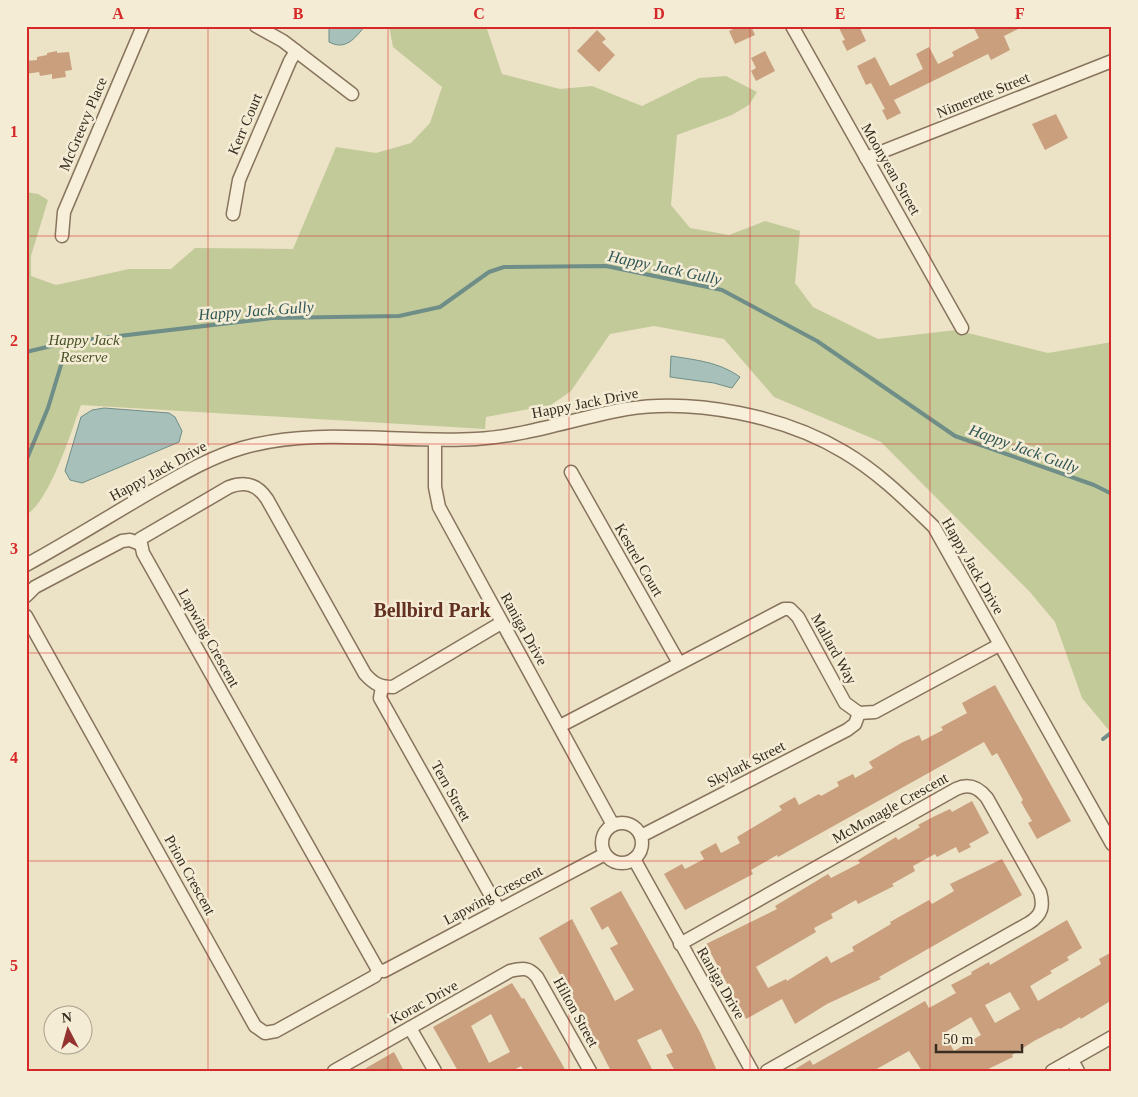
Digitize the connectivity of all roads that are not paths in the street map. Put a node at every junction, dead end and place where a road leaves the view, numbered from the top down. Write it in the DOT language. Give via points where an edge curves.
graph roads {
  1 [pos="143,26"];
  2 [pos="256,26"];
  3 [pos="792,26"];
  4 [pos="296,50"];
  5 [pos="1112,61"];
  6 [pos="352,94"];
  7 [pos="866,158"];
  8 [pos="233,214"];
  9 [pos="62,236"];
  10 [pos="962,328"];
  11 [pos="435,440"];
  12 [pos="571,472"];
  13 [pos="140,544"];
  14 [pos="26,565"];
  15 [pos="26,596"];
  16 [pos="26,616"];
  17 [pos="501,623"];
  18 [pos="998,645"];
  19 [pos="679,663"];
  20 [pos="382,687"];
  21 [pos="859,713"];
  22 [pos="560,726"];
  23 [pos="613,825"];
  24 [pos="641,836"];
  25 [pos="1112,844"];
  26 [pos="605,854"];
  27 [pos="634,860"];
  28 [pos="499,910"];
  29 [pos="680,944"];
  30 [pos="378,970"];
  31 [pos="531,970"];
  32 [pos="410,1028"];
  33 [pos="1112,1037"];
  34 [pos="1075,1065"];
  35 [pos="334,1071"];
  36 [pos="435,1071"];
  37 [pos="590,1071"];
  38 [pos="752,1071"];
  39 [pos="767,1071"];
  40 [pos="1052,1071"];
  1 -- 9 [label="street, McGreevy Place" via="64,212"];
  2 -- 4 [label="street"];
  3 -- 7 [label="street, Moonyean Street"];
  4 -- 6 [label="street"];
  4 -- 8 [label="street, Kerr Court" via="239,180"];
  5 -- 7 [label="street, Nimerette Street"];
  7 -- 10 [label="street, Moonyean Street"];
  11 -- 14 [label="street, Happy Jack Drive" via="362,436 299,438 243,448 196,466"];
  11 -- 17 [label="street, Raniga Drive" via="435,487 439,507"];
  11 -- 18 [label="street, Happy Jack Drive" via="501,437 628,409 669,406 726,411 769,420 843,451 902,495 934,528"];
  12 -- 19 [label="street, Kestrel Court"];
  13 -- 15 [label="street" via="122,541 35,587"];
  13 -- 20 [label="street" via="144,536 229,487 239,483 255,486 267,499 365,674"];
  13 -- 30 [label="street, Lapwing Crescent" via="142,553"];
  16 -- 30 [label="street, Prion Crescent" via="255,1026 265,1033 276,1032 375,976"];
  17 -- 20 [label="street" via="393,687"];
  17 -- 22 [label="street, Raniga Drive"];
  18 -- 21 [label="street" via="875,712"];
  18 -- 25 [label="street, Happy Jack Drive"];
  19 -- 21 [label="street, Mallard Way" via="778,611 790,609 798,617 845,702"];
  19 -- 22 [label="street, Mallard Way"];
  20 -- 28 [label="street, Tern Street" via="380,698"];
  21 -- 24 [label="street, Skylark Street" via="855,724 847,730"];
  22 -- 23 [label="street, Raniga Drive"];
  23 -- 24 [label="street" via="632,826"];
  23 -- 26 [label="street" via="604,835 602,848"];
  24 -- 27 [label="street" via="641,849"];
  26 -- 27 [label="street" via="615,862"];
  26 -- 28 [label="street, Lapwing Crescent"];
  27 -- 29 [label="street, Raniga Drive"];
  28 -- 30 [label="street, Lapwing Crescent" via="384,971"];
  29 -- 38 [label="street, Raniga Drive"];
  29 -- 39 [label="street, McMonagle Crescent" via="956,789 975,787 987,798 1040,892 1041,914"];
  31 -- 32 [label="street, Korac Drive" via="522,968 510,972"];
  31 -- 37 [label="street, Hilton Street"];
  32 -- 35 [label="street, Korac Drive"];
  32 -- 36 [label="street"];
  33 -- 34 [label="street"];
  34 -- 40 [label="street"];
}
